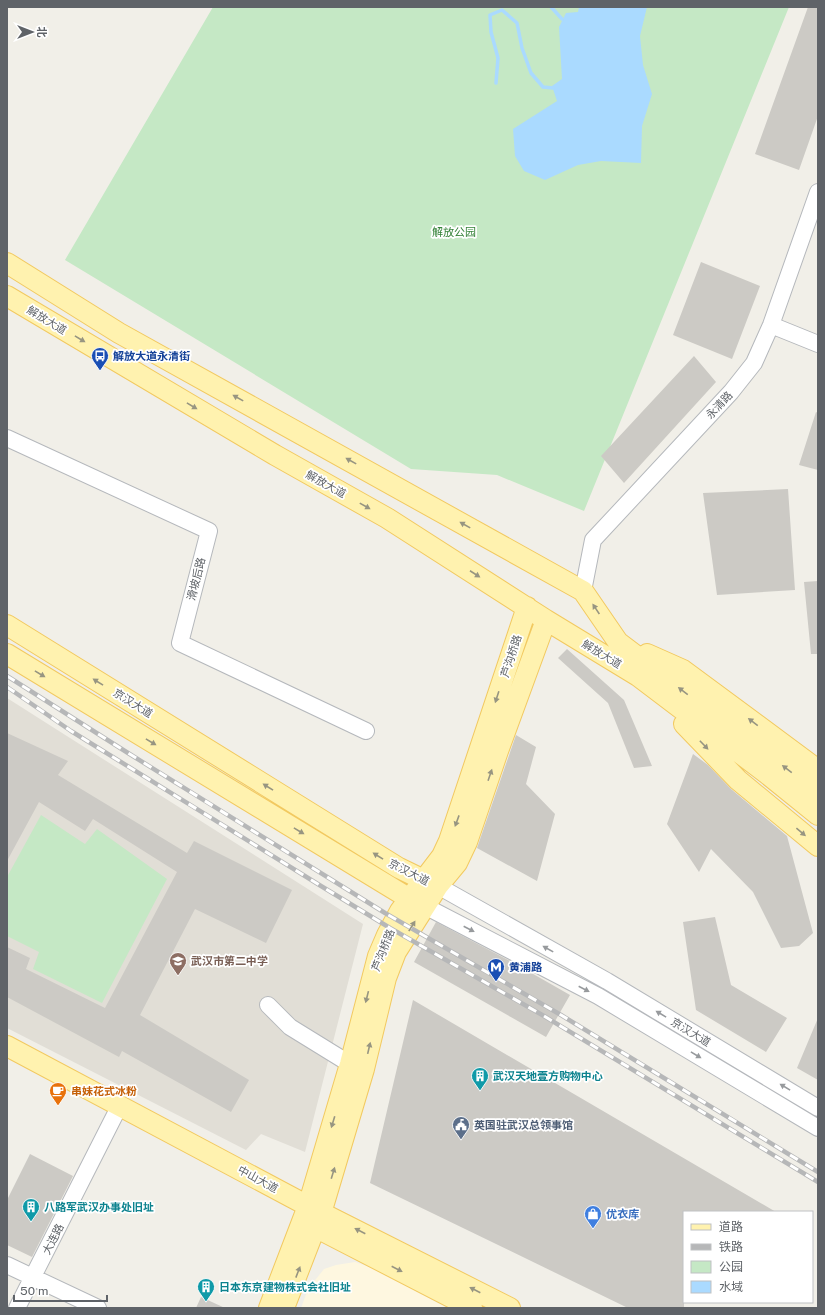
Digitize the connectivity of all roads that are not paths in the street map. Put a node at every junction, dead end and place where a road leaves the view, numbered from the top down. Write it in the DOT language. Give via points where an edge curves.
graph roads {
  1 [pos="818,192"];
  2 [pos="13,267"];
  3 [pos="8,297"];
  4 [pos="771,326"];
  5 [pos="818,344"];
  6 [pos="7,438"];
  7 [pos="583,591"];
  8 [pos="526,607"];
  9 [pos="546,620"];
  10 [pos="7,625"];
  11 [pos="618,642"];
  12 [pos="7,654"];
  13 [pos="638,676"];
  14 [pos="366,731"];
  15 [pos="818,770"];
  16 [pos="816,806"];
  17 [pos="818,846"];
  18 [pos="431,884"];
  19 [pos="417,902"];
  20 [pos="268,1005"];
  21 [pos="7,1046"];
  22 [pos="350,1064"];
  23 [pos="120,1105"];
  24 [pos="818,1108"];
  25 [pos="818,1128"];
  26 [pos="312,1214"];
  27 [pos="7,1265"];
  28 [pos="34,1277"];
  29 [pos="17,1308"];
  30 [pos="98,1308"];
  31 [pos="269,1308"];
  32 [pos="284,1308"];
  33 [pos="472,1308"];
  34 [pos="510,1308"];
  1 -- 4 [label="street, 永清路"];
  7 -- 2 [label="main road, 解放大道, one-way" via="120,333"];
  3 -- 8 [label="main road, 解放大道, one-way" via="387,518"];
  4 -- 5 [label="street"];
  4 -- 7 [label="street, 永清路" via="754,363 731,392 593,540"];
  6 -- 14 [label="street, 滑坡后路" via="209,531 180,643"];
  11 -- 7 [label="main road, 解放大道, one-way"];
  8 -- 9 [label="main road, 解放大道"];
  8 -- 18 [label="main road, 芦沟桥路, one-way" via="452,834"];
  9 -- 13 [label="main road, 解放大道"];
  18 -- 9 [label="main road, 芦沟桥路, one-way" via="457,863 467,842"];
  18 -- 10 [label="main road, 京汉大道, one-way" via="399,868"];
  15 -- 11 [label="main road, 解放大道, one-way" via="683,670"];
  16 -- 11 [label="main road, 解放大道, one-way"];
  12 -- 19 [label="main road, 京汉大道, one-way"];
  13 -- 16 [label="main road, 解放大道" via="766,773"];
  13 -- 17 [label="main road, 解放大道, one-way" via="738,780"];
  18 -- 19 [label="main road, 芦沟桥路"];
  24 -- 18 [label="street, 京汉大道, one-way" via="607,981"];
  19 -- 22 [label="main road, 芦沟桥路, one-way" via="400,911 378,956"];
  19 -- 25 [label="street, 京汉大道, one-way" via="598,996"];
  26 -- 19 [label="main road, 芦沟桥路, one-way" via="364,1069 386,978"];
  20 -- 22 [label="street" via="290,1028"];
  21 -- 23 [label="main road, 中山大道"];
  22 -- 26 [label="main road, 芦沟桥路, one-way"];
  23 -- 26 [label="main road, 中山大道"];
  23 -- 28 [label="street, 大连路"];
  26 -- 31 [label="main road, 芦沟桥路"];
  32 -- 26 [label="main road, 芦沟桥路, one-way"];
  26 -- 33 [label="main road, 中山大道, one-way"];
  34 -- 26 [label="main road, 中山大道, one-way"];
  27 -- 28 [label="street"];
  28 -- 29 [label="street, 大连路"];
  28 -- 30 [label="street"];
}
